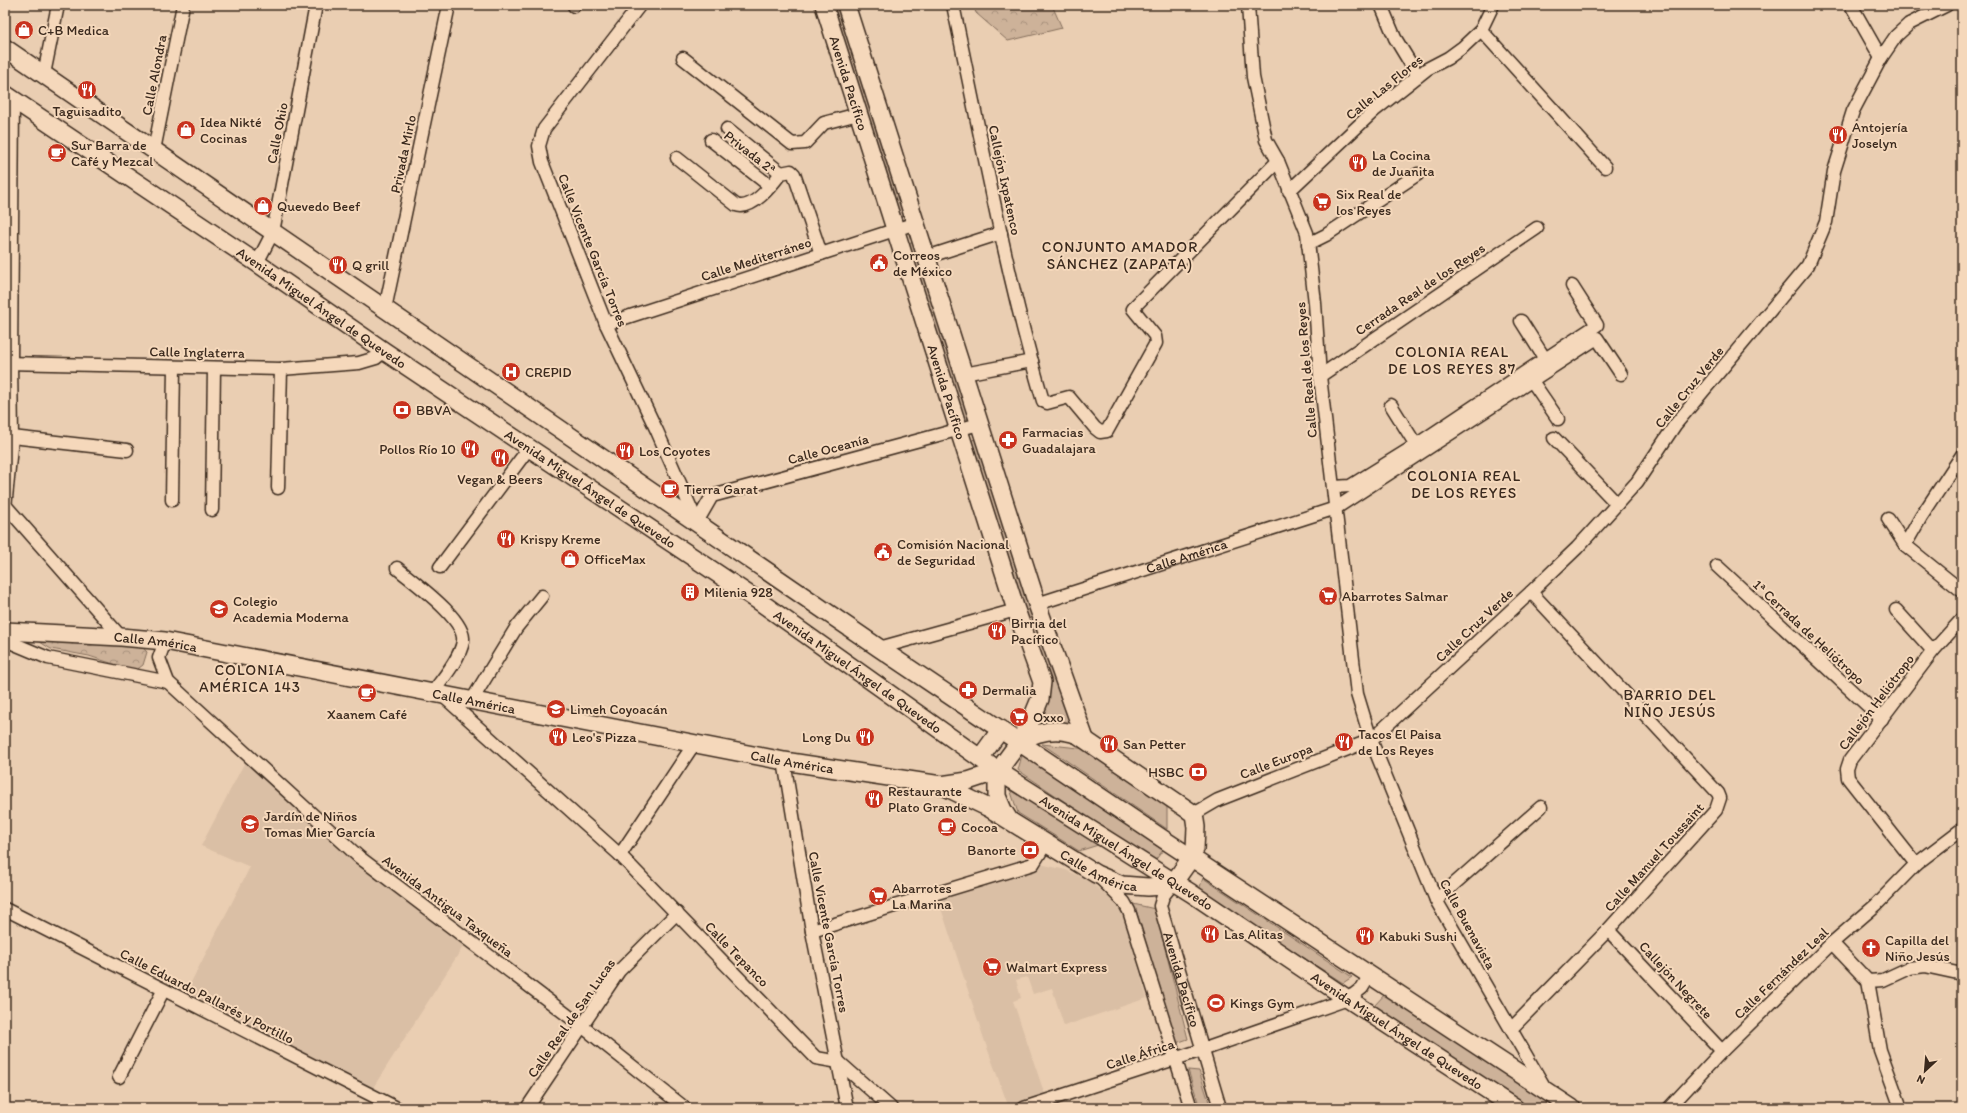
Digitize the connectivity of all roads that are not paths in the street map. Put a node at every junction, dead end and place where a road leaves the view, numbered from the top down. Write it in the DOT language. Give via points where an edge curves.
graph roads {
  1 [pos="58,5"];
  2 [pos="183,5"];
  3 [pos="316,5"];
  4 [pos="449,5"];
  5 [pos="640,5"];
  6 [pos="824,5"];
  7 [pos="846,5"];
  8 [pos="953,5"];
  9 [pos="1248,5"];
  10 [pos="1381,5"];
  11 [pos="1493,5"];
  12 [pos="1851,5"];
  13 [pos="1947,5"];
  14 [pos="1481,30"];
  15 [pos="5,48"];
  16 [pos="683,58"];
  17 [pos="1881,58"];
  18 [pos="5,62"];
  19 [pos="44,74"];
  20 [pos="1418,76"];
  21 [pos="9,97"];
  22 [pos="858,114"];
  23 [pos="727,129"];
  24 [pos="711,140"];
  25 [pos="154,150"];
  26 [pos="677,158"];
  27 [pos="1278,161"];
  28 [pos="1605,167"];
  29 [pos="781,173"];
  30 [pos="1418,174"];
  31 [pos="770,186"];
  32 [pos="1288,191"];
  33 [pos="916,223"];
  34 [pos="1537,228"];
  35 [pos="895,230"];
  36 [pos="273,232"];
  37 [pos="1001,233"];
  38 [pos="1308,244"];
  39 [pos="821,254"];
  40 [pos="927,257"];
  41 [pos="257,263"];
  42 [pos="1572,286"];
  43 [pos="385,309"];
  44 [pos="1521,321"];
  45 [pos="606,324"];
  46 [pos="384,351"];
  47 [pos="1546,359"];
  48 [pos="1032,362"];
  49 [pos="8,363"];
  50 [pos="174,366"];
  51 [pos="214,368"];
  52 [pos="281,369"];
  53 [pos="964,374"];
  54 [pos="1621,374"];
  55 [pos="1320,376"];
  56 [pos="1532,381"];
  57 [pos="1391,405"];
  58 [pos="1558,419"];
  59 [pos="979,424"];
  60 [pos="958,429"];
  61 [pos="12,437"];
  62 [pos="1554,438"];
  63 [pos="1416,445"];
  64 [pos="529,448"];
  65 [pos="127,450"];
  66 [pos="1962,455"];
  67 [pos="1334,487"];
  68 [pos="278,488"];
  69 [pos="172,500"];
  70 [pos="1617,504"];
  71 [pos="5,507"];
  72 [pos="1336,508"];
  73 [pos="212,510"];
  74 [pos="1888,519"];
  75 [pos="697,522"];
  76 [pos="1905,545"];
  77 [pos="1716,566"];
  78 [pos="440,567"];
  79 [pos="396,568"];
  80 [pos="1962,591"];
  81 [pos="1531,592"];
  82 [pos="542,596"];
  83 [pos="1037,604"];
  84 [pos="1016,610"];
  85 [pos="1896,610"];
  86 [pos="1962,619"];
  87 [pos="5,631"];
  88 [pos="121,637"];
  89 [pos="5,640"];
  90 [pos="165,641"];
  91 [pos="879,648"];
  92 [pos="1933,651"];
  93 [pos="168,682"];
  94 [pos="438,694"];
  95 [pos="472,700"];
  96 [pos="1882,719"];
  97 [pos="1001,729"];
  98 [pos="1085,739"];
  99 [pos="1371,740"];
  100 [pos="1020,741"];
  101 [pos="694,744"];
  102 [pos="980,758"];
  103 [pos="784,761"];
  104 [pos="998,771"];
  105 [pos="940,785"];
  106 [pos="1541,807"];
  107 [pos="1194,814"];
  108 [pos="1010,820"];
  109 [pos="1962,829"];
  110 [pos="1046,843"];
  111 [pos="620,855"];
  112 [pos="1191,858"];
  113 [pos="1916,864"];
  114 [pos="1096,874"];
  115 [pos="1174,882"];
  116 [pos="1436,900"];
  117 [pos="5,910"];
  118 [pos="677,914"];
  119 [pos="1608,930"];
  120 [pos="812,931"];
  121 [pos="1832,943"];
  122 [pos="1962,974"];
  123 [pos="1370,975"];
  124 [pos="1868,981"];
  125 [pos="163,991"];
  126 [pos="1348,999"];
  127 [pos="583,1027"];
  128 [pos="1511,1029"];
  129 [pos="1202,1050"];
  130 [pos="1722,1051"];
  131 [pos="1174,1059"];
  132 [pos="839,1062"];
  133 [pos="119,1077"];
  134 [pos="1547,1091"];
  135 [pos="397,1108"];
  136 [pos="527,1108"];
  137 [pos="685,1108"];
  138 [pos="847,1108"];
  139 [pos="891,1108"];
  140 [pos="1024,1108"];
  141 [pos="1190,1108"];
  142 [pos="1220,1108"];
  143 [pos="1516,1108"];
  144 [pos="1572,1108"];
  145 [pos="1669,1108"];
  146 [pos="1901,1108"];
  1 -- 19 [label="street"];
  2 -- 25 [label="street, Calle Alondra"];
  3 -- 36 [label="street, Calle Ohio"];
  4 -- 43 [label="street, Privada Mirlo"];
  5 -- 45 [label="street, Calle Vicente García Torres" via="544,129 539,146 542,162"];
  6 -- 22 [label="main road, Avenida Pacífico"];
  7 -- 33 [label="main road, Avenida Pacífico"];
  8 -- 37 [label="street, Callejón Ixpatenco"];
  9 -- 27 [label="street, Calle Real de los Reyes" via="1253,77 1266,140"];
  10 -- 20 [label="street" via="1395,38"];
  11 -- 14 [label="street, Calle Las Flores"];
  12 -- 17 [label="street"];
  13 -- 17 [label="street, Calle Cruz Verde" via="1909,24 1896,36"];
  14 -- 20 [label="street, Calle Las Flores" via="1458,50"];
  14 -- 28 [label="street"];
  15 -- 19 [label="main road, Avenida Miguel Ángel de Quevedo"];
  16 -- 22 [label="street" via="792,144 805,143 824,123"];
  17 -- 70 [label="street, Calle Cruz Verde" via="1853,111 1834,171 1826,222 1808,265 1676,425 1637,482"];
  18 -- 19 [label="main road"];
  19 -- 25 [label="main road, Avenida Miguel Ángel de Quevedo"];
  20 -- 32 [label="street, Calle Las Flores" via="1375,110"];
  21 -- 41 [label="main road, Avenida Miguel Ángel de Quevedo"];
  21 -- 49 [label="street"];
  22 -- 35 [label="main road, Avenida Pacífico"];
  23 -- 29 [label="street"];
  24 -- 31 [label="street, Privada 2ª"];
  25 -- 36 [label="main road, Avenida Miguel Ángel de Quevedo"];
  26 -- 31 [label="street" via="736,205 742,207 747,206"];
  27 -- 32 [label="street, Calle Real de los Reyes"];
  27 -- 48 [label="street, Callejón Ixpatenco" via="1133,309 1155,336 1156,343 1107,431 1100,432 1095,428 1069,397 1045,403"];
  29 -- 31 [label="street"];
  29 -- 39 [label="street" via="788,171 794,174"];
  30 -- 38 [label="street" via="1326,235"];
  32 -- 38 [label="street, Calle Real de los Reyes" via="1307,233"];
  33 -- 35 [label="street, Calle Mediterráneo"];
  33 -- 40 [label="main road, Avenida Pacífico"];
  34 -- 55 [label="street, Cerrada Real de los Reyes"];
  35 -- 39 [label="street, Calle Mediterráneo"];
  35 -- 60 [label="main road, Avenida Pacífico"];
  36 -- 41 [label="street, Calle Ohio"];
  36 -- 43 [label="main road, Avenida Miguel Ángel de Quevedo"];
  37 -- 40 [label="street"];
  37 -- 48 [label="street, Callejón Ixpatenco"];
  38 -- 55 [label="street, Calle Real de los Reyes"];
  39 -- 45 [label="street, Calle Mediterráneo"];
  40 -- 53 [label="main road, Avenida Pacífico"];
  41 -- 46 [label="main road, Avenida Miguel Ángel de Quevedo"];
  42 -- 47 [label="street" via="1597,326"];
  43 -- 75 [label="main road, Avenida Miguel Ángel de Quevedo"];
  44 -- 47 [label="street"];
  45 -- 75 [label="street, Calle Vicente García Torres"];
  46 -- 52 [label="street, Calle Inglaterra" via="376,358 359,363"];
  46 -- 64 [label="main road, Avenida Miguel Ángel de Quevedo"];
  47 -- 63 [label="street"];
  48 -- 53 [label="street"];
  49 -- 50 [label="street, Calle Inglaterra"];
  49 -- 61 [label="street"];
  50 -- 51 [label="street, Calle Inglaterra"];
  50 -- 69 [label="street"];
  51 -- 52 [label="street, Calle Inglaterra"];
  51 -- 73 [label="street"];
  52 -- 68 [label="street"];
  53 -- 59 [label="main road, Avenida Pacífico"];
  54 -- 56 [label="street, Calle América" via="1597,338"];
  55 -- 67 [label="street, Calle Real de los Reyes"];
  56 -- 58 [label="street"];
  56 -- 72 [label="street, Calle América"];
  57 -- 63 [label="street"];
  59 -- 60 [label="street, Calle Oceanía"];
  59 -- 83 [label="main road, Avenida Pacífico"];
  60 -- 75 [label="street, Calle Oceanía" via="712,496"];
  60 -- 84 [label="main road, Avenida Pacífico"];
  61 -- 65 [label="street"];
  61 -- 71 [label="street"];
  62 -- 70 [label="street"];
  63 -- 67 [label="street" via="1350,486"];
  64 -- 78 [label="street"];
  64 -- 102 [label="main road, Avenida Miguel Ángel de Quevedo" via="763,604"];
  66 -- 76 [label="street"];
  67 -- 72 [label="street, Calle Real de los Reyes"];
  70 -- 81 [label="street, Calle Cruz Verde" via="1577,548"];
  71 -- 88 [label="street"];
  72 -- 83 [label="street, Calle América"];
  72 -- 99 [label="street, Calle Real de los Reyes" via="1358,694"];
  74 -- 76 [label="street"];
  75 -- 91 [label="main road, Avenida Miguel Ángel de Quevedo"];
  76 -- 80 [label="street"];
  77 -- 96 [label="street, 1ª Cerrada de Heliótropo"];
  79 -- 94 [label="street" via="443,608 462,630 463,641"];
  81 -- 99 [label="street, Calle Cruz Verde"];
  81 -- 119 [label="street, Calle Manuel Toussaint" via="1718,792 1720,798 1716,810"];
  82 -- 95 [label="street" via="516,628"];
  83 -- 98 [label="main road, Avenida Pacífico"];
  84 -- 91 [label="street"];
  84 -- 100 [label="main road, Avenida Pacífico" via="1042,682 1040,698"];
  85 -- 92 [label="street"];
  86 -- 92 [label="street, Callejón Heliótropo"];
  87 -- 88 [label="main road, Calle América"];
  88 -- 90 [label="main road, Calle América"];
  89 -- 93 [label="street" via="48,658"];
  90 -- 93 [label="street, Avenida Antigua Taxqueña" via="160,658"];
  90 -- 94 [label="main road, Calle América"];
  91 -- 97 [label="main road, Avenida Miguel Ángel de Quevedo"];
  92 -- 96 [label="street, Callejón Heliótropo"];
  93 -- 127 [label="street, Avenida Antigua Taxqueña" via="359,857"];
  94 -- 95 [label="main road, Calle América"];
  94 -- 111 [label="street, Calle Tepanco"];
  95 -- 101 [label="main road, Calle América"];
  96 -- 113 [label="street, Callejón Heliótropo" via="1850,760 1848,778"];
  97 -- 100 [label="main road, Avenida Miguel Ángel de Quevedo"];
  97 -- 102 [label="main road"];
  98 -- 100 [label="main road" via="1072,732 1054,731"];
  98 -- 107 [label="main road"];
  99 -- 107 [label="street, Calle Europa" via="1218,800"];
  99 -- 116 [label="street, Calle Buenavista"];
  100 -- 104 [label="main road, Avenida Pacífico"];
  100 -- 112 [label="main road, Avenida Miguel Ángel de Quevedo"];
  101 -- 103 [label="main road, Calle América"];
  101 -- 111 [label="street"];
  102 -- 104 [label="main road, Avenida Miguel Ángel de Quevedo"];
  103 -- 105 [label="main road, Calle América"];
  103 -- 120 [label="street, Calle Vicente García Torres"];
  104 -- 105 [label="main road, Calle América" via="968,781"];
  104 -- 108 [label="main road, Calle América" via="997,796 1002,810"];
  104 -- 115 [label="main road, Avenida Miguel Ángel de Quevedo"];
  105 -- 108 [label="main road, Calle América"];
  106 -- 116 [label="street"];
  107 -- 112 [label="main road, Avenida Miguel Ángel de Quevedo" via="1196,839"];
  108 -- 110 [label="main road, Calle América"];
  109 -- 113 [label="street, Calle Fernández Leal"];
  110 -- 114 [label="main road, Calle América"];
  110 -- 120 [label="street" via="1033,864"];
  111 -- 118 [label="street, Calle Tepanco"];
  112 -- 115 [label="main road, Avenida Pacífico"];
  112 -- 123 [label="main road, Avenida Miguel Ángel de Quevedo"];
  113 -- 121 [label="street, Calle Fernández Leal" via="1876,905"];
  114 -- 115 [label="main road, Calle América" via="1116,883 1134,887 1163,886"];
  114 -- 131 [label="street" via="1124,902 1129,911"];
  115 -- 126 [label="main road, Avenida Miguel Ángel de Quevedo"];
  115 -- 129 [label="street, Avenida Pacífico" via="1163,896 1160,906"];
  116 -- 128 [label="street, Calle Buenavista"];
  117 -- 125 [label="street, Calle Eduardo Pallarés y Portillo"];
  118 -- 127 [label="street, Calle Real de San Lucas" via="619,971"];
  118 -- 132 [label="street, Calle Tepanco" via="816,1058"];
  119 -- 128 [label="street, Calle Manuel Toussaint"];
  119 -- 130 [label="street, Callejón Negrete"];
  120 -- 132 [label="street, Calle Vicente García Torres"];
  121 -- 124 [label="street"];
  121 -- 130 [label="street, Calle Fernández Leal"];
  122 -- 124 [label="street" via="1924,966 1909,968 1883,980"];
  123 -- 126 [label="street, Calle África" via="1362,988"];
  123 -- 134 [label="main road, Avenida Miguel Ángel de Quevedo"];
  124 -- 146 [label="street" via="1880,1050"];
  125 -- 133 [label="street"];
  125 -- 135 [label="street, Calle Eduardo Pallarés y Portillo"];
  126 -- 129 [label="street, Calle África"];
  126 -- 143 [label="main road, Avenida Miguel Ángel de Quevedo"];
  127 -- 136 [label="street, Calle Real de San Lucas"];
  127 -- 137 [label="street, Avenida Antigua Taxqueña"];
  128 -- 134 [label="street, Calle Buenavista"];
  129 -- 131 [label="street, Calle África"];
  129 -- 142 [label="street, Avenida Pacífico"];
  130 -- 145 [label="street, Calle Fernández Leal"];
  131 -- 140 [label="street, Calle África"];
  131 -- 141 [label="street"];
  132 -- 138 [label="street, Calle Vicente García Torres"];
  132 -- 139 [label="street"];
  134 -- 144 [label="main road, Avenida Miguel Ángel de Quevedo"];
}
